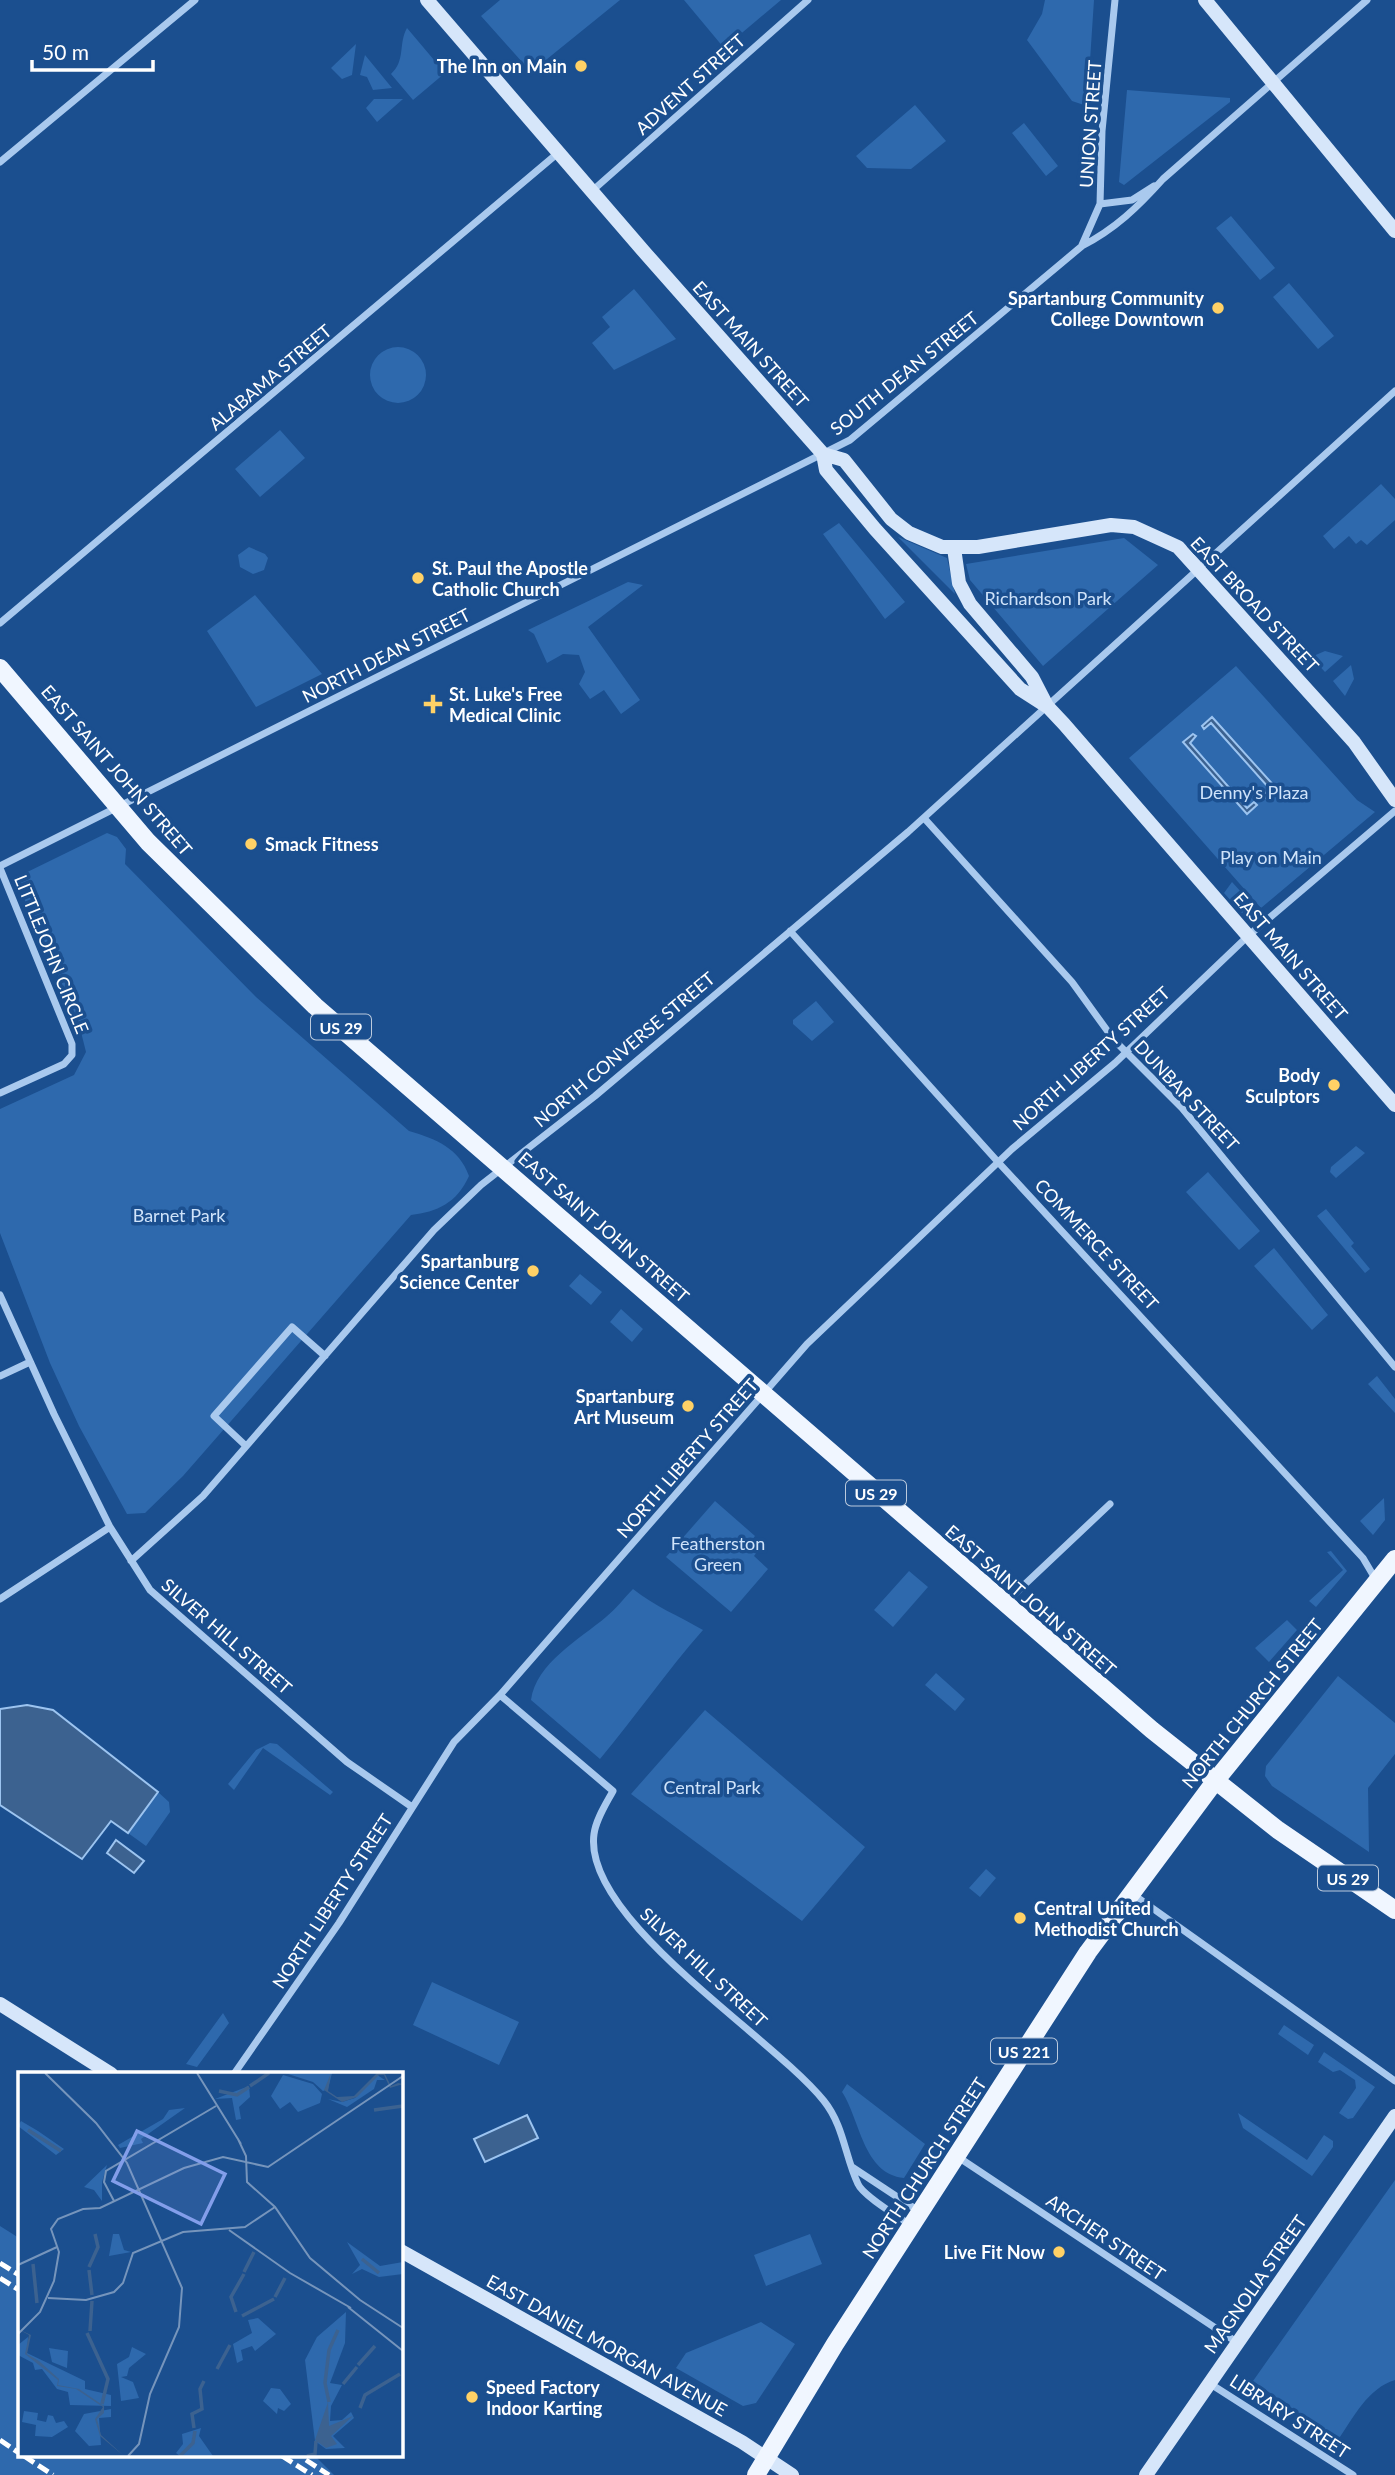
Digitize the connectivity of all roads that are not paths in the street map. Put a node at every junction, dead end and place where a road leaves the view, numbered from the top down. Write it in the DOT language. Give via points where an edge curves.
graph roads {
  1 [pos="195,0"];
  2 [pos="427,0"];
  3 [pos="808,0"];
  4 [pos="1115,0"];
  5 [pos="1205,0"];
  6 [pos="1367,0"];
  7 [pos="1272,82"];
  8 [pos="558,153"];
  9 [pos="0,162"];
  10 [pos="1163,179"];
  11 [pos="592,191"];
  12 [pos="1100,204"];
  13 [pos="1395,231"];
  14 [pos="1082,246"];
  15 [pos="1395,391"];
  16 [pos="823,454"];
  17 [pos="954,548"];
  18 [pos="1199,569"];
  19 [pos="0,623"];
  20 [pos="0,668"];
  21 [pos="1048,707"];
  22 [pos="1395,800"];
  23 [pos="119,806"];
  24 [pos="1395,811"];
  25 [pos="924,818"];
  26 [pos="0,867"];
  27 [pos="790,931"];
  28 [pos="1248,936"];
  29 [pos="1126,1052"];
  30 [pos="0,1093"];
  31 [pos="1395,1105"];
  32 [pos="998,1162"];
  33 [pos="503,1167"];
  34 [pos="0,1295"];
  35 [pos="325,1356"];
  36 [pos="30,1362"];
  37 [pos="1395,1367"];
  38 [pos="0,1376"];
  39 [pos="764,1394"];
  40 [pos="246,1446"];
  41 [pos="1110,1504"];
  42 [pos="110,1527"];
  43 [pos="1395,1559"];
  44 [pos="131,1561"];
  45 [pos="1377,1581"];
  46 [pos="0,1599"];
  47 [pos="1003,1604"];
  48 [pos="500,1695"];
  49 [pos="1216,1780"];
  50 [pos="412,1807"];
  51 [pos="1130,1892"];
  52 [pos="1395,1910"];
  53 [pos="0,2004"];
  54 [pos="108,2072"];
  55 [pos="235,2072"];
  56 [pos="1395,2081"];
  57 [pos="1395,2116"];
  58 [pos="957,2156"];
  59 [pos="852,2167"];
  60 [pos="916,2219"];
  61 [pos="402,2252"];
  62 [pos="1238,2343"];
  63 [pos="1209,2383"];
  64 [pos="766,2457"];
  65 [pos="756,2475"];
  66 [pos="792,2475"];
  67 [pos="1146,2475"];
  68 [pos="1353,2475"];
  1 -- 9 [label="street"];
  2 -- 8 [label="street, EAST MAIN STREET"];
  3 -- 11 [label="street, ADVENT STREET"];
  4 -- 12 [label="street, UNION STREET"];
  5 -- 7 [label="street"];
  6 -- 7 [label="street, SOUTH DEAN STREET"];
  7 -- 10 [label="street, SOUTH DEAN STREET"];
  7 -- 13 [label="street"];
  8 -- 11 [label="street, EAST MAIN STREET"];
  8 -- 19 [label="street, ALABAMA STREET"];
  10 -- 12 [label="street, SOUTH DEAN STREET" via="1132,200"];
  10 -- 14 [label="street, SOUTH DEAN STREET" via="1134,212"];
  11 -- 16 [label="street, EAST MAIN STREET"];
  12 -- 14 [label="street, UNION STREET"];
  14 -- 16 [label="street, SOUTH DEAN STREET" via="850,440"];
  15 -- 18 [label="street, NORTH CONVERSE STREET"];
  16 -- 17 [label="street, EAST BROAD STREET" via="844,460 891,519 909,533"];
  16 -- 21 [label="street, EAST MAIN STREET" via="826,470 875,529 1020,688"];
  16 -- 23 [label="street, NORTH DEAN STREET"];
  17 -- 18 [label="street, EAST BROAD STREET" via="1121,526 1178,547"];
  17 -- 21 [label="street, EAST MAIN STREET" via="958,583 970,604 1032,677"];
  18 -- 21 [label="street, NORTH CONVERSE STREET"];
  18 -- 22 [label="street, EAST BROAD STREET" via="1347,734"];
  20 -- 23 [label="main road, EAST SAINT JOHN STREET / US 29"];
  21 -- 25 [label="street, NORTH CONVERSE STREET"];
  21 -- 28 [label="street, EAST MAIN STREET"];
  23 -- 26 [label="street, NORTH DEAN STREET"];
  23 -- 33 [label="main road, EAST SAINT JOHN STREET / US 29" via="148,842 316,1006"];
  24 -- 28 [label="street, NORTH LIBERTY STREET"];
  25 -- 27 [label="street, NORTH CONVERSE STREET"];
  25 -- 29 [label="street, DUNBAR STREET" via="1072,982"];
  26 -- 30 [label="street, LITTLEJOHN CIRCLE" via="72,1044 72,1055 64,1064"];
  27 -- 32 [label="street, COMMERCE STREET"];
  27 -- 33 [label="street, NORTH CONVERSE STREET" via="595,1096"];
  28 -- 29 [label="street, NORTH LIBERTY STREET"];
  28 -- 31 [label="street, EAST MAIN STREET"];
  29 -- 32 [label="street, NORTH LIBERTY STREET"];
  29 -- 37 [label="street, DUNBAR STREET" via="1182,1108"];
  32 -- 39 [label="street, NORTH LIBERTY STREET" via="807,1344"];
  32 -- 45 [label="street, COMMERCE STREET" via="1363,1558"];
  33 -- 35 [label="street, NORTH CONVERSE STREET" via="434,1230"];
  33 -- 39 [label="main road, EAST SAINT JOHN STREET / US 29"];
  34 -- 36 [label="street, SILVER HILL STREET"];
  35 -- 40 [label="street, NORTH CONVERSE STREET"];
  35 -- 40 [label="street" via="292,1327 214,1416"];
  36 -- 38 [label="street"];
  36 -- 42 [label="street, SILVER HILL STREET"];
  39 -- 47 [label="main road, EAST SAINT JOHN STREET / US 29"];
  39 -- 48 [label="street, NORTH LIBERTY STREET"];
  40 -- 44 [label="street, NORTH CONVERSE STREET" via="203,1496"];
  41 -- 47 [label="street"];
  42 -- 44 [label="street, SILVER HILL STREET"];
  42 -- 46 [label="street"];
  43 -- 45 [label="main road, NORTH CHURCH STREET / US 221"];
  44 -- 50 [label="street, SILVER HILL STREET" via="164,1604 347,1762"];
  45 -- 49 [label="main road, NORTH CHURCH STREET / US 221"];
  47 -- 49 [label="main road, EAST SAINT JOHN STREET / US 29"];
  48 -- 50 [label="street, NORTH LIBERTY STREET" via="454,1742"];
  48 -- 59 [label="street, SILVER HILL STREET" via="613,1791 594,1835 596,1858 611,1897 634,1927 824,2102 843,2136"];
  49 -- 51 [label="main road, NORTH CHURCH STREET / US 221"];
  49 -- 52 [label="main road, US 29" via="1278,1830"];
  50 -- 55 [label="street, NORTH LIBERTY STREET" via="339,1923"];
  51 -- 56 [label="street"];
  51 -- 58 [label="main road, NORTH CHURCH STREET / US 221"];
  53 -- 54 [label="street"];
  57 -- 62 [label="street, MAGNOLIA STREET"];
  58 -- 60 [label="main road, NORTH CHURCH STREET / US 221"];
  58 -- 62 [label="street, ARCHER STREET"];
  59 -- 60 [label="street"];
  59 -- 60 [label="street, SILVER HILL STREET" via="858,2187"];
  60 -- 64 [label="main road, NORTH CHURCH STREET / US 221"];
  61 -- 64 [label="street, EAST DANIEL MORGAN AVENUE"];
  62 -- 63 [label="street, MAGNOLIA STREET"];
  63 -- 67 [label="street, MAGNOLIA STREET"];
  63 -- 68 [label="street, LIBRARY STREET"];
  64 -- 65 [label="main road, NORTH CHURCH STREET / US 221"];
  64 -- 66 [label="street, EAST DANIEL MORGAN AVENUE"];
}
